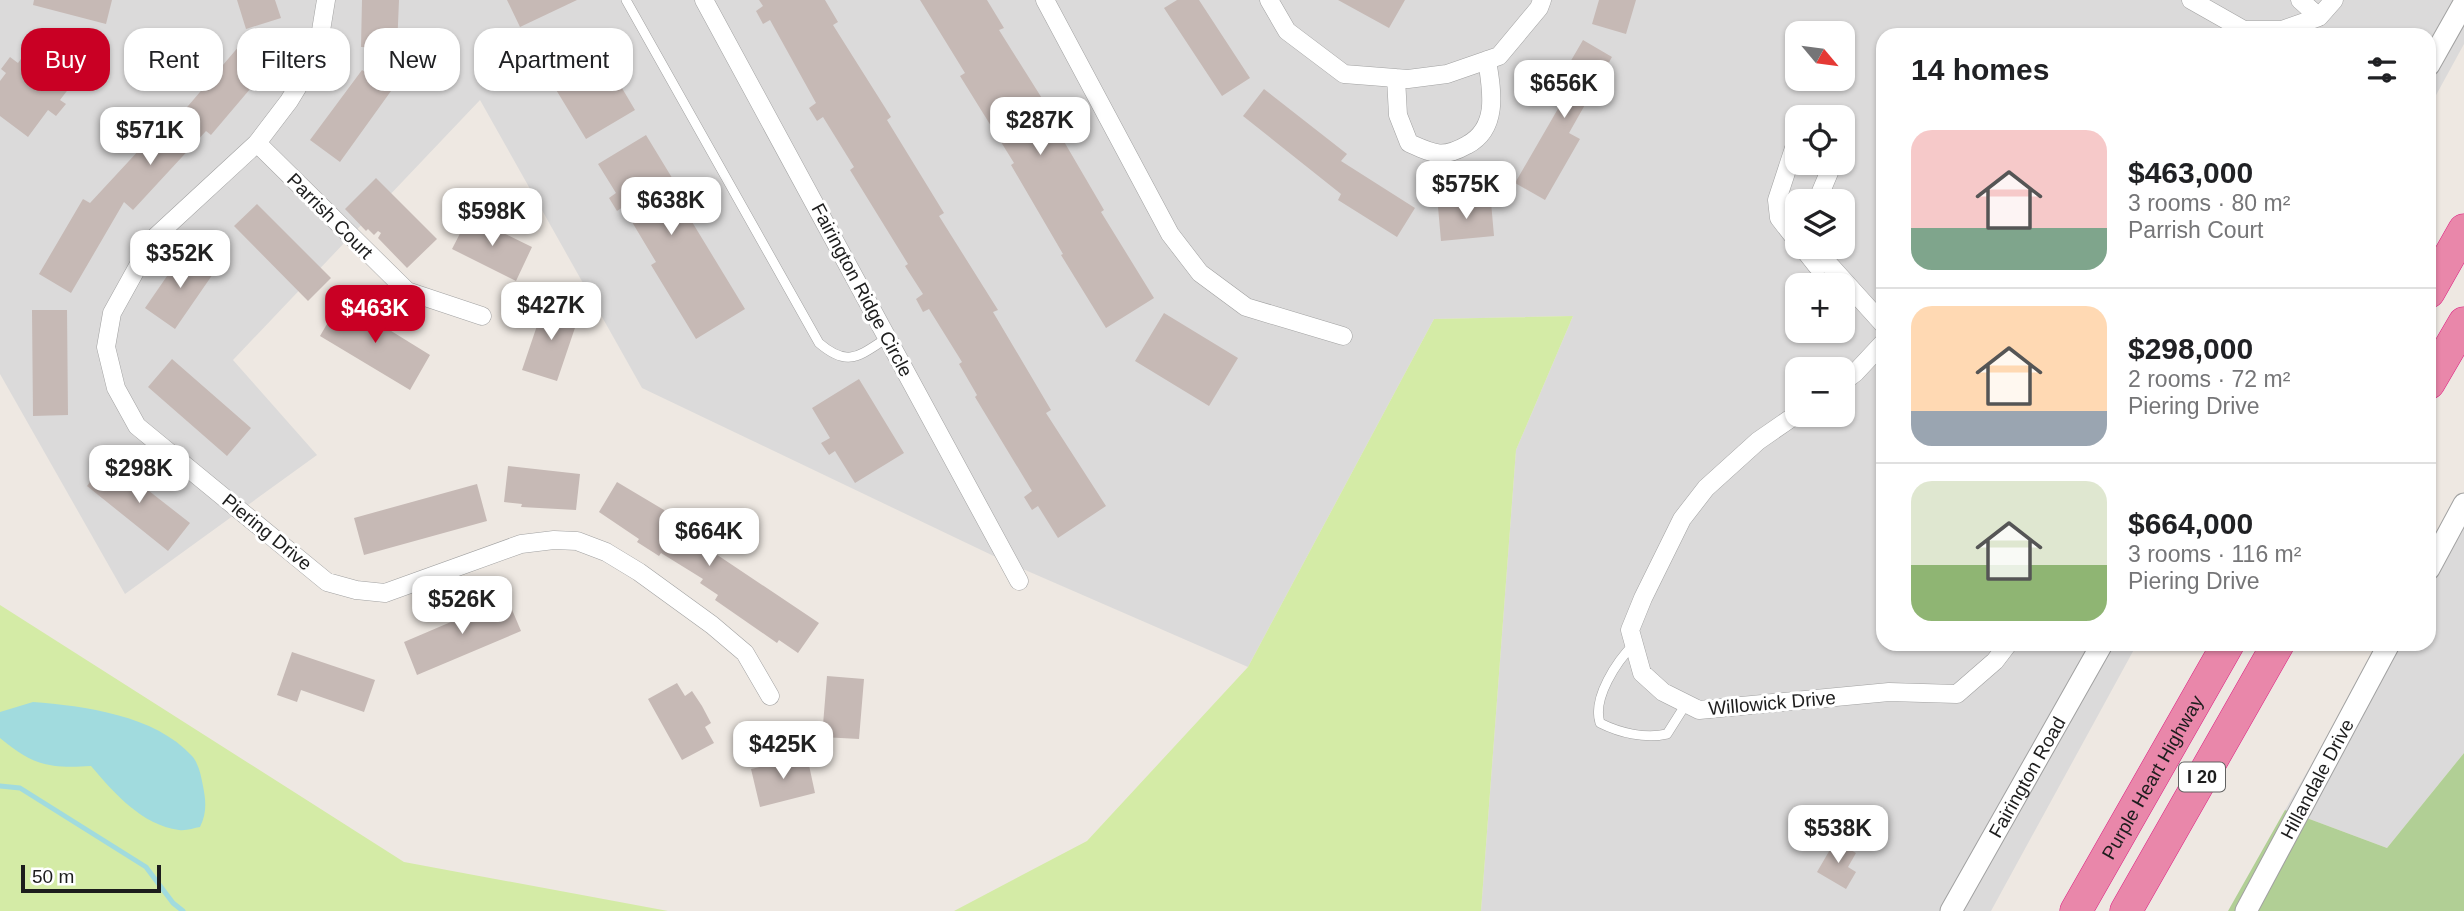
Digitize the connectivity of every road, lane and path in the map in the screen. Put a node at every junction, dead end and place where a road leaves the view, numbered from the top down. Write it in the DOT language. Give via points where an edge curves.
graph roads {
  1 [pos="326,0"];
  2 [pos="626,0"];
  3 [pos="704,0"];
  4 [pos="1045,0"];
  5 [pos="1269,0"];
  6 [pos="1542,0"];
  7 [pos="2191,0"];
  8 [pos="2300,0"];
  9 [pos="2334,0"];
  10 [pos="2464,3"];
  11 [pos="2319,17"];
  12 [pos="2240,28"];
  13 [pos="2287,28"];
  14 [pos="2436,53"];
  15 [pos="1487,60"];
  16 [pos="1396,78"];
  17 [pos="257,143"];
  18 [pos="1785,175"];
  19 [pos="1785,224"];
  20 [pos="2464,230"];
  21 [pos="1812,259"];
  22 [pos="2436,280"];
  23 [pos="482,316"];
  24 [pos="1876,316"];
  25 [pos="2464,323"];
  26 [pos="1343,336"];
  27 [pos="887,338"];
  28 [pos="1876,350"];
  29 [pos="2436,371"];
  30 [pos="1855,373"];
  31 [pos="1785,423"];
  32 [pos="2464,504"];
  33 [pos="2459,526"];
  34 [pos="2436,559"];
  35 [pos="1019,581"];
  36 [pos="1634,644"];
  37 [pos="2003,651"];
  38 [pos="2098,651"];
  39 [pos="2224,651"];
  40 [pos="2274,651"];
  41 [pos="2385,651"];
  42 [pos="770,696"];
  43 [pos="1686,704"];
  44 [pos="1951,911"];
  45 [pos="2076,911"];
  46 [pos="2126,911"];
  47 [pos="2246,911"];
  1 -- 17 [label="street, Piering Drive" via="317,55"];
  2 -- 27 [label="lane" via="819,343 833,355 848,359"];
  3 -- 27 [label="street, Fairington Ridge Circle"];
  4 -- 26 [label="street" via="1170,234 1200,273 1246,307"];
  5 -- 16 [label="street" via="1287,31 1344,74"];
  6 -- 15 [label="street" via="1500,56"];
  7 -- 12 [label="street"];
  8 -- 11 [label="street"];
  9 -- 11 [label="street"];
  10 -- 14 [label="street"];
  11 -- 13 [label="street"];
  15 -- 16 [label="street" via="1447,74"];
  15 -- 16 [label="street" via="1493,94 1488,125 1478,139 1451,154 1432,153 1409,143 1398,115"];
  17 -- 23 [label="street, Parrish Court" via="407,291"];
  17 -- 42 [label="street, Piering Drive" via="153,239 112,313 106,347 116,388 138,426 327,582 385,593 521,544 577,541 639,572 712,625 746,653"];
  18 -- 19 [label="street" via="1777,200 1779,218"];
  20 -- 22 [label="highway"];
  21 -- 24 [label="street" via="1817,266 1827,262"];
  25 -- 29 [label="highway"];
  27 -- 35 [label="street, Fairington Ridge Circle"];
  28 -- 30 [label="street"];
  31 -- 36 [label="street, Willowick Drive" via="1706,488 1682,519 1630,630"];
  32 -- 33 [label="street"];
  33 -- 34 [label="street"];
  36 -- 43 [label="street, Willowick Drive" via="1642,673"];
  36 -- 43 [label="lane" via="1608,680 1600,723 1651,737 1667,734"];
  37 -- 43 [label="street, Willowick Drive" via="1957,694 1889,692 1699,710"];
  38 -- 44 [label="street, Fairington Road"];
  39 -- 45 [label="highway, Purple Heart Highway / I 20"];
  40 -- 46 [label="highway, I 20"];
  41 -- 47 [label="street, Hillandale Drive"];
}
